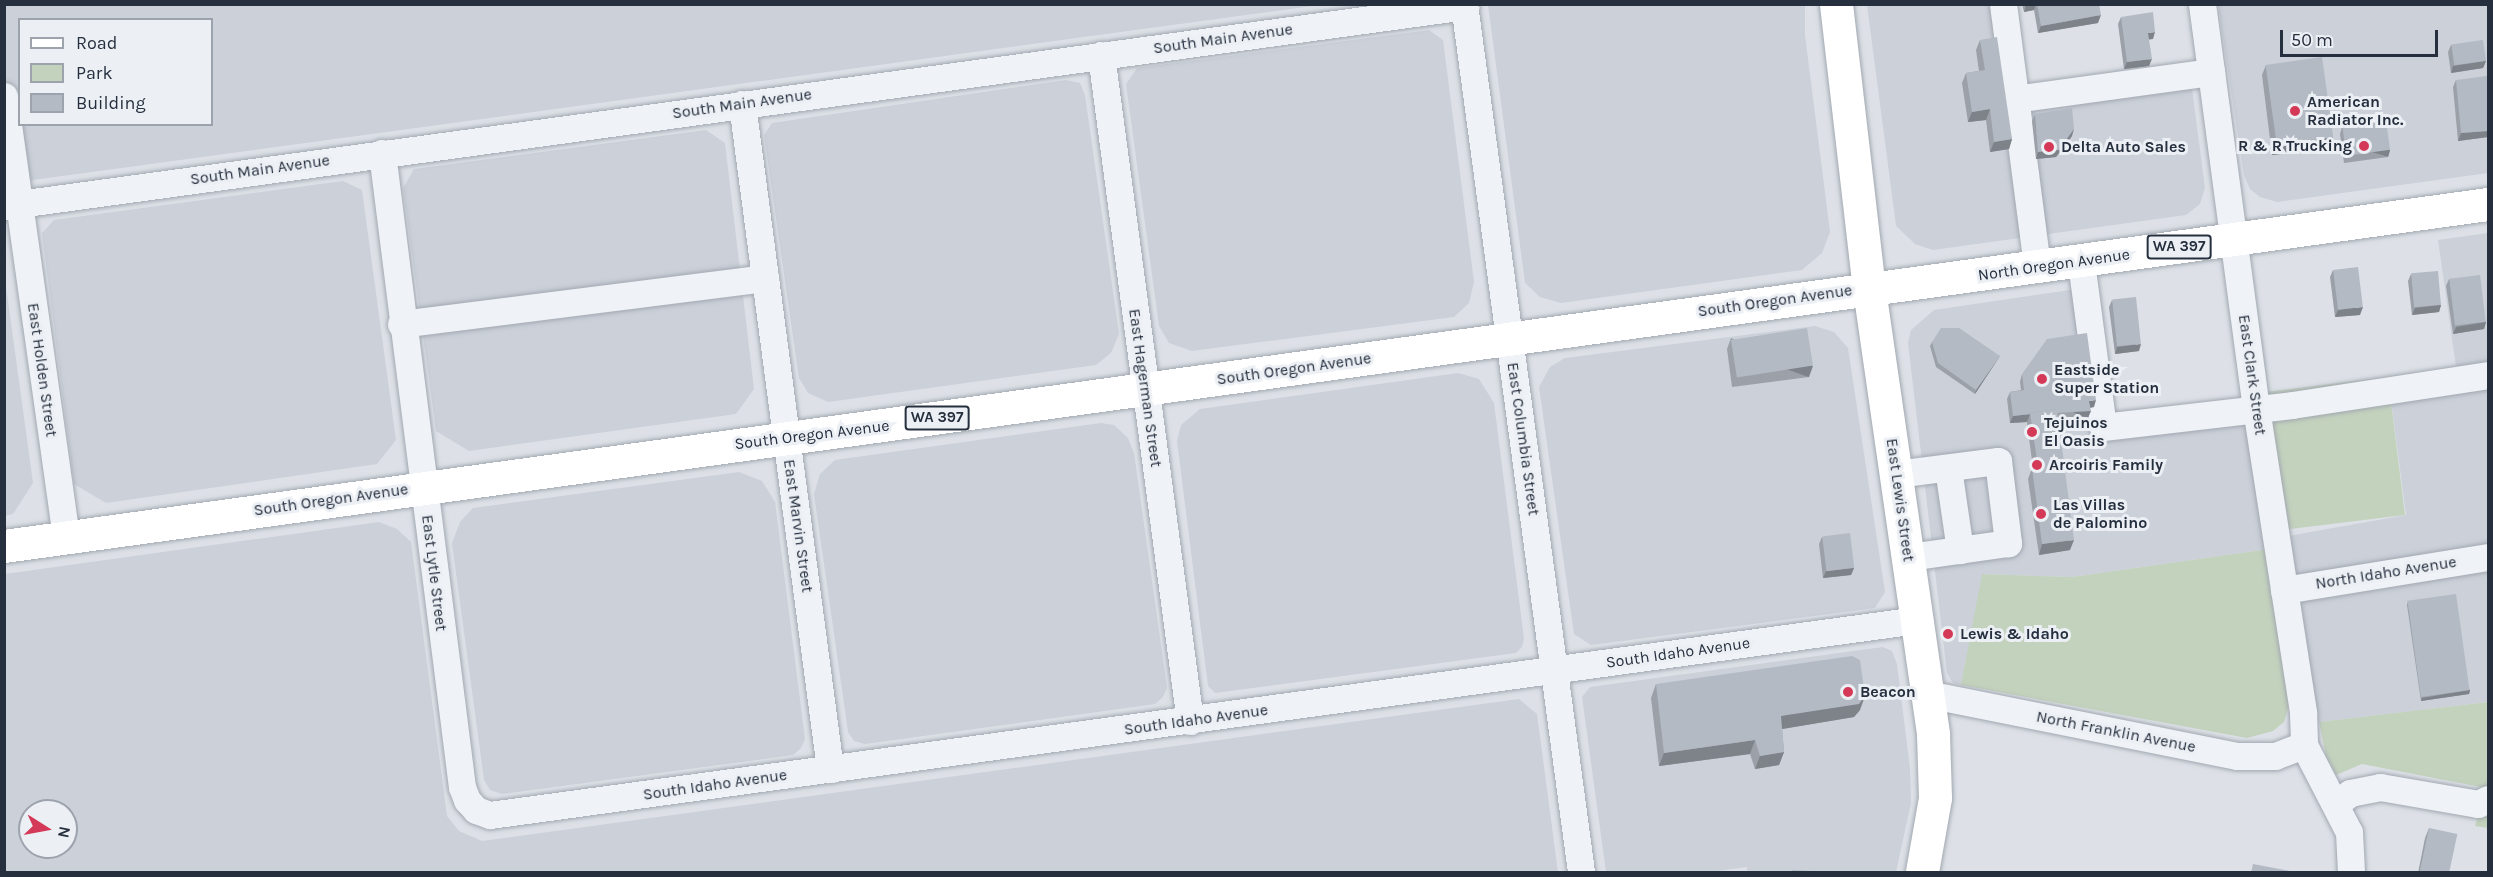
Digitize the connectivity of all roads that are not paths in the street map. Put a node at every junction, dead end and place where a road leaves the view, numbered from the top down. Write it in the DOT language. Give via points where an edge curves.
graph roads {
  1 [pos="1836,4"];
  2 [pos="2003,4"];
  3 [pos="2202,4"];
  4 [pos="1465,5"];
  5 [pos="1101,55"];
  6 [pos="2211,72"];
  7 [pos="4,96"];
  8 [pos="2014,99"];
  9 [pos="742,104"];
  10 [pos="382,153"];
  11 [pos="12,204"];
  12 [pos="2488,204"];
  13 [pos="2232,239"];
  14 [pos="2081,262"];
  15 [pos="2037,267"];
  16 [pos="765,278"];
  17 [pos="1869,289"];
  18 [pos="401,324"];
  19 [pos="1509,337"];
  20 [pos="2488,375"];
  21 [pos="1146,392"];
  22 [pos="2256,408"];
  23 [pos="786,438"];
  24 [pos="1948,468"];
  25 [pos="1896,474"];
  26 [pos="423,487"];
  27 [pos="66,537"];
  28 [pos="4,546"];
  29 [pos="1960,550"];
  30 [pos="1908,557"];
  31 [pos="2488,557"];
  32 [pos="2284,590"];
  33 [pos="1917,620"];
  34 [pos="1554,671"];
  35 [pos="1927,694"];
  36 [pos="1190,721"];
  37 [pos="2304,745"];
  38 [pos="830,769"];
  39 [pos="2483,801"];
  40 [pos="2336,804"];
  41 [pos="476,810"];
  42 [pos="1581,873"];
  43 [pos="1922,873"];
  44 [pos="2351,873"];
  1 -- 17 [label="main road, East Lewis Street"];
  2 -- 8 [label="street"];
  3 -- 6 [label="street, East Clark Street"];
  4 -- 5 [label="street, South Main Avenue"];
  4 -- 19 [label="street, East Columbia Street"];
  5 -- 9 [label="street, South Main Avenue"];
  5 -- 21 [label="street, East Hagerman Street"];
  6 -- 8 [label="street"];
  6 -- 13 [label="street, East Clark Street"];
  7 -- 11 [label="street, East Holden Street"];
  8 -- 15 [label="street"];
  9 -- 10 [label="street, South Main Avenue"];
  9 -- 16 [label="street, East Marvin Street"];
  10 -- 11 [label="street, South Main Avenue"];
  10 -- 18 [label="street, East Lytle Street"];
  11 -- 27 [label="street, East Holden Street"];
  12 -- 13 [label="main road, North Oregon Avenue / WA 397"];
  13 -- 14 [label="main road, North Oregon Avenue / WA 397"];
  13 -- 22 [label="street, East Clark Street"];
  14 -- 15 [label="main road, North Oregon Avenue / WA 397"];
  14 -- 22 [label="street" via="2103,427"];
  15 -- 17 [label="main road, North Oregon Avenue / WA 397"];
  16 -- 18 [label="street"];
  16 -- 23 [label="street, East Marvin Street"];
  17 -- 19 [label="main road, South Oregon Avenue / WA 397"];
  17 -- 25 [label="main road, East Lewis Street"];
  18 -- 26 [label="street, East Lytle Street"];
  19 -- 21 [label="main road, South Oregon Avenue / WA 397"];
  19 -- 34 [label="street, East Columbia Street"];
  20 -- 22 [label="street"];
  21 -- 23 [label="main road, South Oregon Avenue / WA 397"];
  21 -- 36 [label="street, East Hagerman Street"];
  22 -- 32 [label="street, East Clark Street"];
  23 -- 26 [label="main road, South Oregon Avenue / WA 397"];
  23 -- 38 [label="street, East Marvin Street"];
  24 -- 25 [label="street"];
  24 -- 29 [label="street"];
  24 -- 29 [label="street" via="1998,461 2008,543"];
  25 -- 30 [label="main road, East Lewis Street"];
  26 -- 27 [label="main road, South Oregon Avenue / WA 397"];
  26 -- 41 [label="street, East Lytle Street" via="462,787"];
  27 -- 28 [label="main road, South Oregon Avenue / WA 397"];
  29 -- 30 [label="street"];
  30 -- 33 [label="main road, East Lewis Street"];
  31 -- 32 [label="street, North Idaho Avenue"];
  32 -- 37 [label="street, East Clark Street" via="2303,713"];
  33 -- 34 [label="street, South Idaho Avenue"];
  33 -- 35 [label="main road, East Lewis Street"];
  34 -- 36 [label="street, South Idaho Avenue"];
  34 -- 42 [label="street, East Columbia Street"];
  35 -- 37 [label="street, North Franklin Avenue" via="2237,756 2275,756"];
  35 -- 43 [label="main road, East Lewis Street" via="1936,778"];
  36 -- 38 [label="street, South Idaho Avenue"];
  37 -- 40 [label="street"];
  38 -- 41 [label="street, South Idaho Avenue" via="505,814"];
  39 -- 40 [label="street" via="2380,787 2350,793"];
  40 -- 44 [label="street" via="2349,832"];
}
